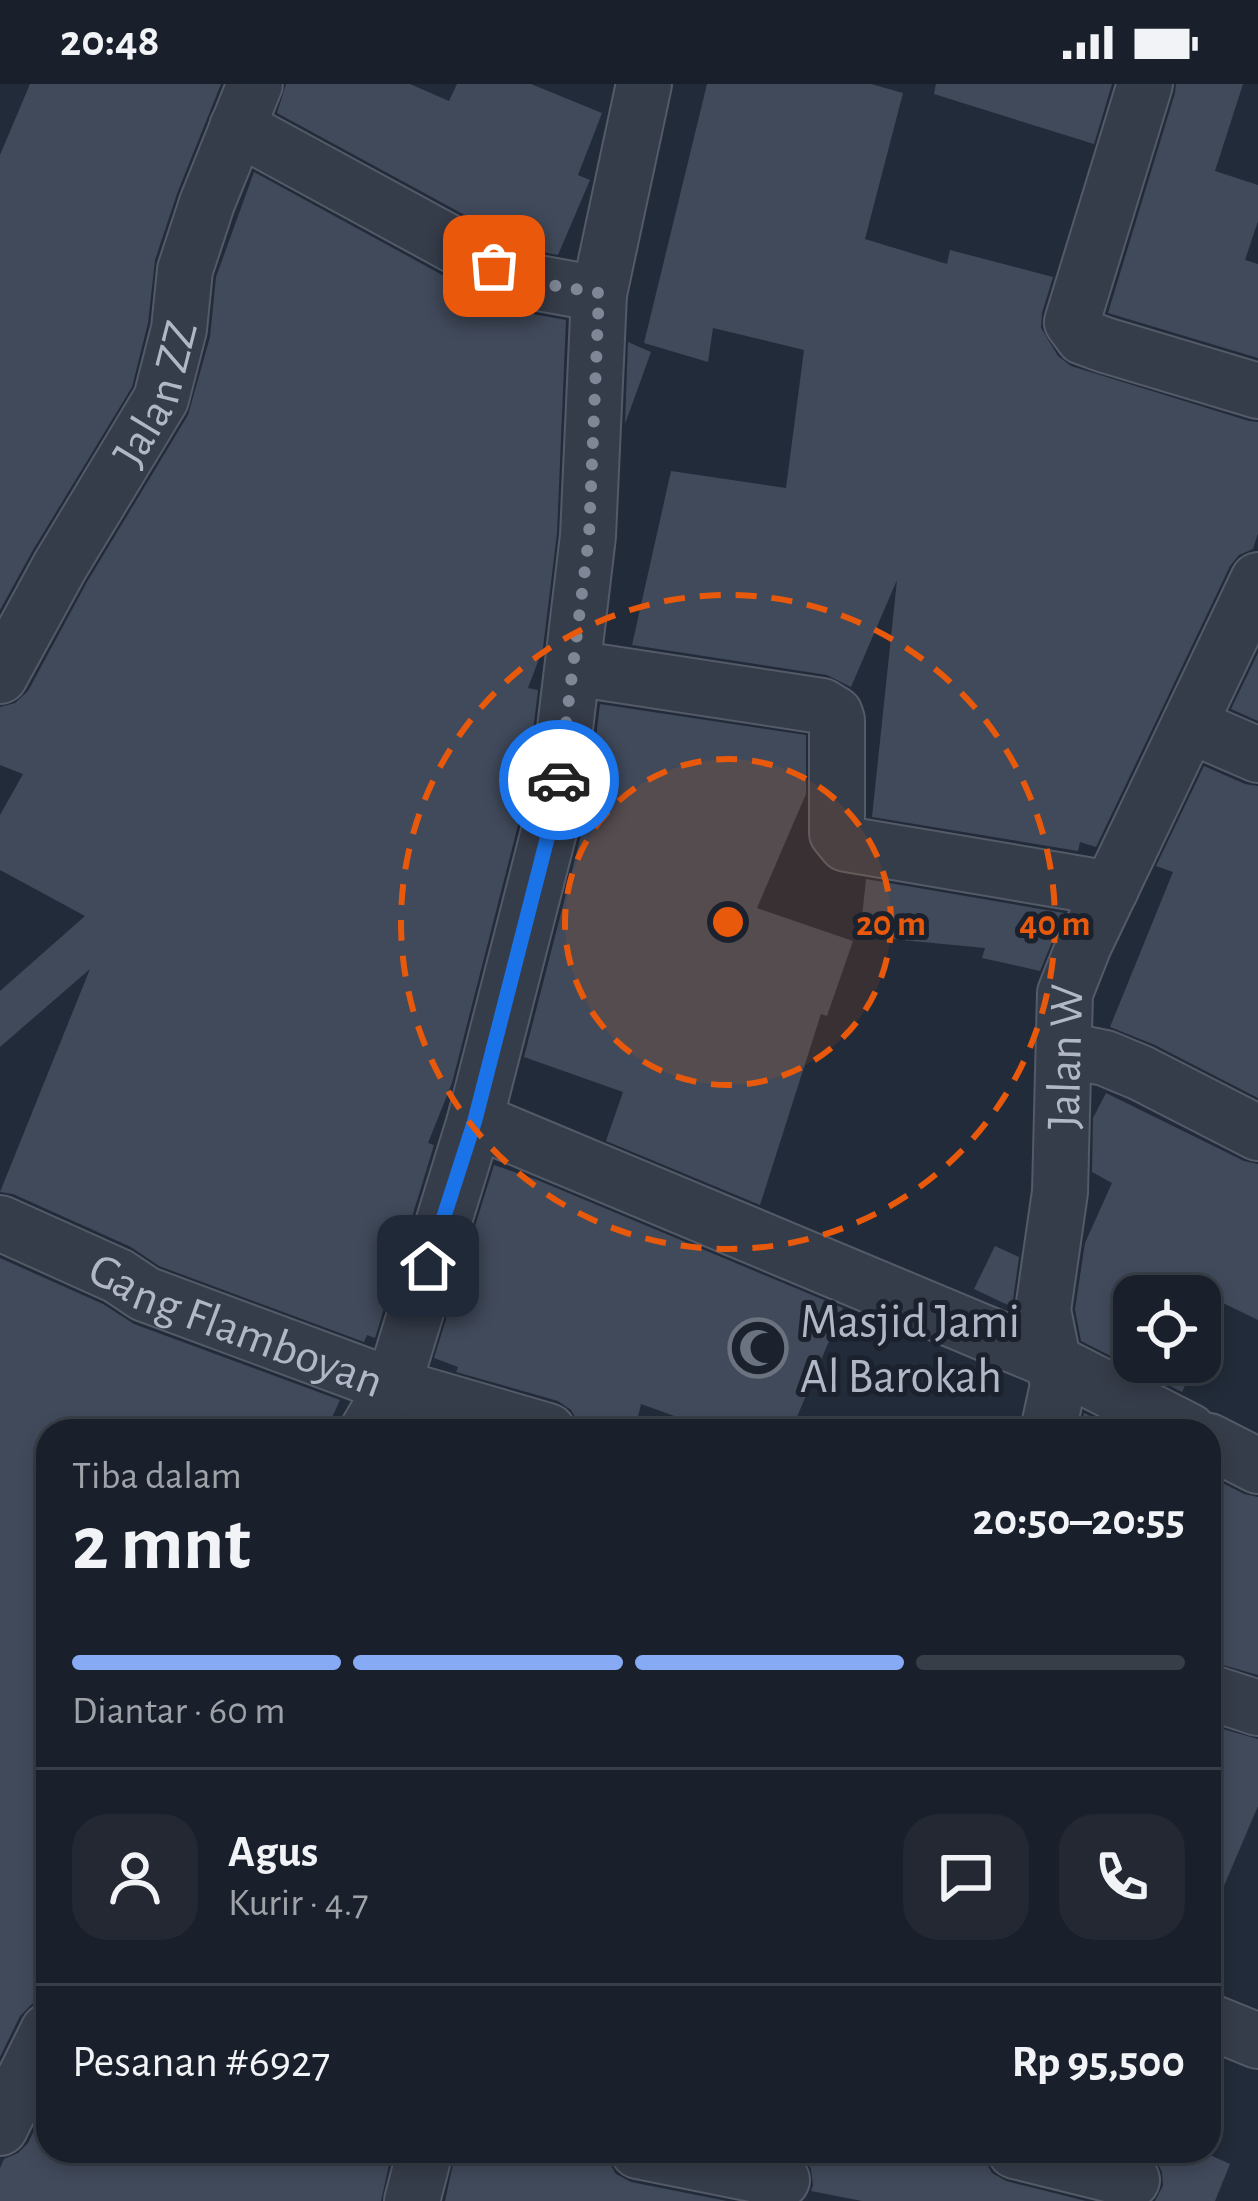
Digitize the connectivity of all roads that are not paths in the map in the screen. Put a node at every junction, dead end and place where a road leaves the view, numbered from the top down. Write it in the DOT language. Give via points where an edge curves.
graph roads {
  1 [pos="644,84"];
  2 [pos="1145,84"];
  3 [pos="246,106"];
  4 [pos="599,293"];
  5 [pos="1258,391"];
  6 [pos="1258,580"];
  7 [pos="573,668"];
  8 [pos="0,676"];
  9 [pos="1189,724"];
  10 [pos="1258,755"];
  11 [pos="1111,889"];
  12 [pos="1065,1050"];
  13 [pos="475,1120"];
  14 [pos="1258,1133"];
  15 [pos="0,1223"];
  16 [pos="1054,1362"];
  17 [pos="380,1408"];
  18 [pos="460,1419"];
  19 [pos="1051,1419"];
  20 [pos="1166,1419"];
  21 [pos="1221,1448"];
  22 [pos="1258,1466"];
  23 [pos="1221,1696"];
  24 [pos="1258,1708"];
  25 [pos="1221,2026"];
  26 [pos="1258,2041"];
  27 [pos="36,2051"];
  28 [pos="6,2101"];
  29 [pos="422,2163"];
  30 [pos="705,2163"];
  31 [pos="1063,2163"];
  32 [pos="783,2177"];
  33 [pos="1132,2180"];
  34 [pos="412,2201"];
  1 -- 4 [label="street"];
  2 -- 5 [label="street" via="1072,322 1083,337"];
  3 -- 4 [label="street" via="494,266"];
  3 -- 8 [label="street, Jalan ZZ" via="185,270 161,399"];
  4 -- 7 [label="street" via="589,536"];
  6 -- 9 [label="street, Jalan W"];
  7 -- 11 [label="street" via="821,706 837,720 842,841"];
  7 -- 13 [label="street" via="556,804"];
  9 -- 10 [label="street"];
  9 -- 11 [label="street, Jalan W"];
  11 -- 12 [label="street, Jalan W" via="1065,993"];
  12 -- 14 [label="street" via="1141,1073"];
  12 -- 16 [label="street, Jalan W" via="1060,1192 1042,1310"];
  13 -- 16 [label="street"];
  13 -- 17 [label="street"];
  15 -- 17 [label="street, Gang Flamboyan"];
  16 -- 19 [label="street, Jalan W"];
  16 -- 20 [label="street"];
  17 -- 18 [label="street, Gang Flamboyan"];
  21 -- 22 [label="street"];
  23 -- 24 [label="street"];
  25 -- 26 [label="street"];
  27 -- 28 [label="street"];
  29 -- 34 [label="street"];
  30 -- 32 [label="street"];
  31 -- 33 [label="street"];
}
